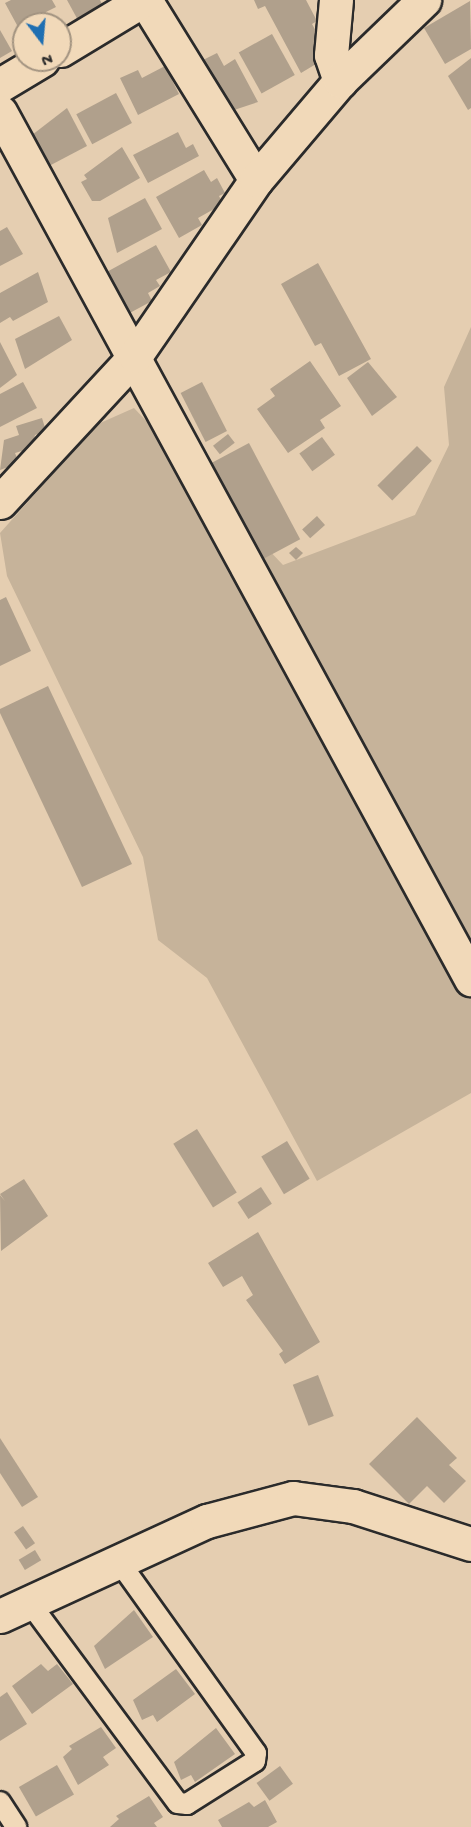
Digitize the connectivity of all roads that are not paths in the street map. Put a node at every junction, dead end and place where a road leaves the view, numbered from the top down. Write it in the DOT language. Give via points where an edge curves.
graph roads {
  1 [pos="144,0"];
  2 [pos="336,0"];
  3 [pos="424,0"];
  4 [pos="72,43"];
  5 [pos="22,72"];
  6 [pos="340,81"];
  7 [pos="0,85"];
  8 [pos="0,112"];
  9 [pos="256,180"];
  10 [pos="135,356"];
  11 [pos="1,498"];
  12 [pos="471,979"];
  13 [pos="471,1544"];
  14 [pos="117,1559"];
  15 [pos="29,1602"];
  16 [pos="0,1616"];
  17 [pos="0,1802"];
  18 [pos="16,1827"];
  1 -- 4 [label="street"];
  1 -- 9 [label="street"];
  2 -- 6 [label="street" via="331,56"];
  3 -- 6 [label="street"];
  5 -- 7 [label="street"];
  6 -- 9 [label="street"];
  8 -- 10 [label="street"];
  9 -- 10 [label="street"];
  10 -- 11 [label="street"];
  10 -- 12 [label="street"];
  13 -- 14 [label="street" via="353,1506 293,1498 207,1521"];
  14 -- 15 [label="street"];
  14 -- 15 [label="lane" via="256,1753 255,1761 187,1804 178,1803"];
  15 -- 16 [label="street"];
  17 -- 18 [label="lane"];
}
